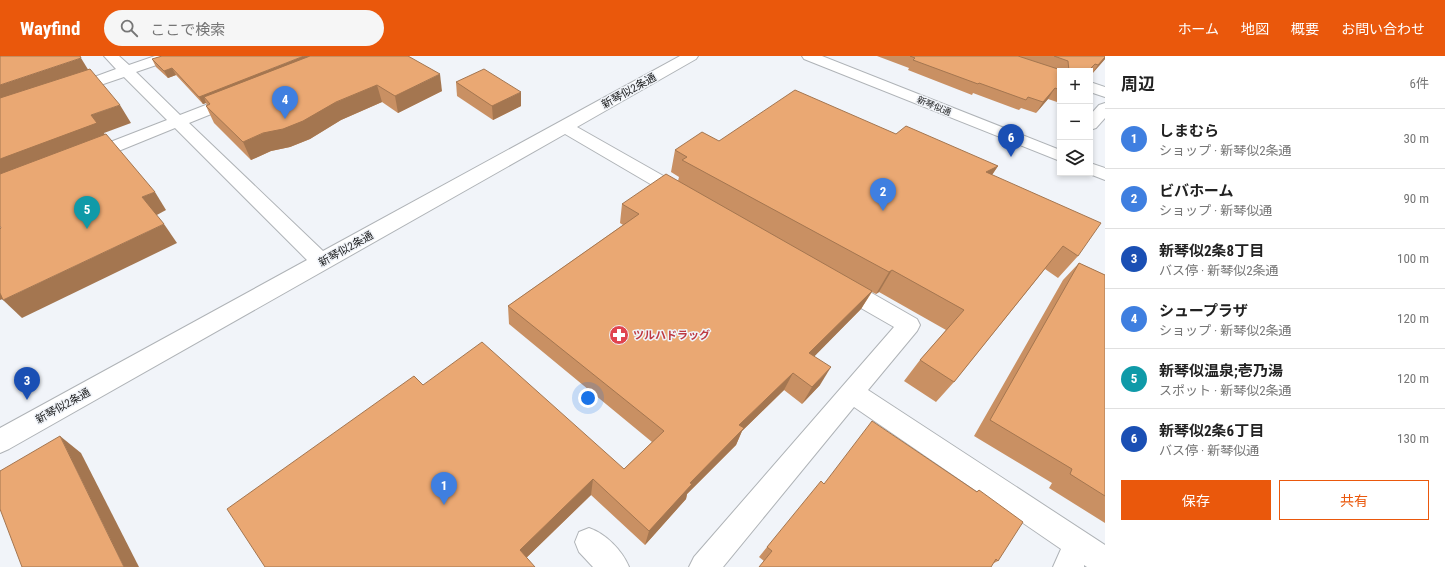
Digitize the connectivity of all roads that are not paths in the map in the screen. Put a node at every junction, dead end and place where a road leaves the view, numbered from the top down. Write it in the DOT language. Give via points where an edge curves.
graph roads {
  1 [pos="111,56"];
  2 [pos="169,56"];
  3 [pos="691,56"];
  4 [pos="809,56"];
  5 [pos="126,71"];
  6 [pos="1093,88"];
  7 [pos="1105,92"];
  8 [pos="59,94"];
  9 [pos="246,94"];
  10 [pos="1105,108"];
  11 [pos="177,122"];
  12 [pos="1093,122"];
  13 [pos="565,127"];
  14 [pos="1057,155"];
  15 [pos="74,163"];
  16 [pos="1093,169"];
  17 [pos="1105,174"];
  18 [pos="702,206"];
  19 [pos="321,262"];
  20 [pos="826,278"];
  21 [pos="852,392"];
  22 [pos="0,441"];
  23 [pos="589,542"];
  24 [pos="1074,556"];
  25 [pos="1105,562"];
  26 [pos="614,567"];
  27 [pos="704,567"];
  1 -- 5 [label="street"];
  2 -- 5 [label="street"];
  3 -- 13 [label="street, 新琴似2条通"];
  4 -- 14 [label="street, 新琴似通"];
  5 -- 8 [label="street"];
  5 -- 11 [label="street"];
  6 -- 7 [label="street"];
  9 -- 11 [label="street"];
  10 -- 12 [label="street"];
  11 -- 15 [label="street"];
  11 -- 19 [label="street"];
  13 -- 18 [label="street"];
  13 -- 19 [label="street, 新琴似2条通"];
  16 -- 17 [label="street"];
  19 -- 22 [label="street, 新琴似2条通"];
  20 -- 21 [label="street" via="909,325"];
  21 -- 24 [label="street"];
  21 -- 27 [label="street"];
  23 -- 26 [label="street"];
  24 -- 25 [label="street"];
}
